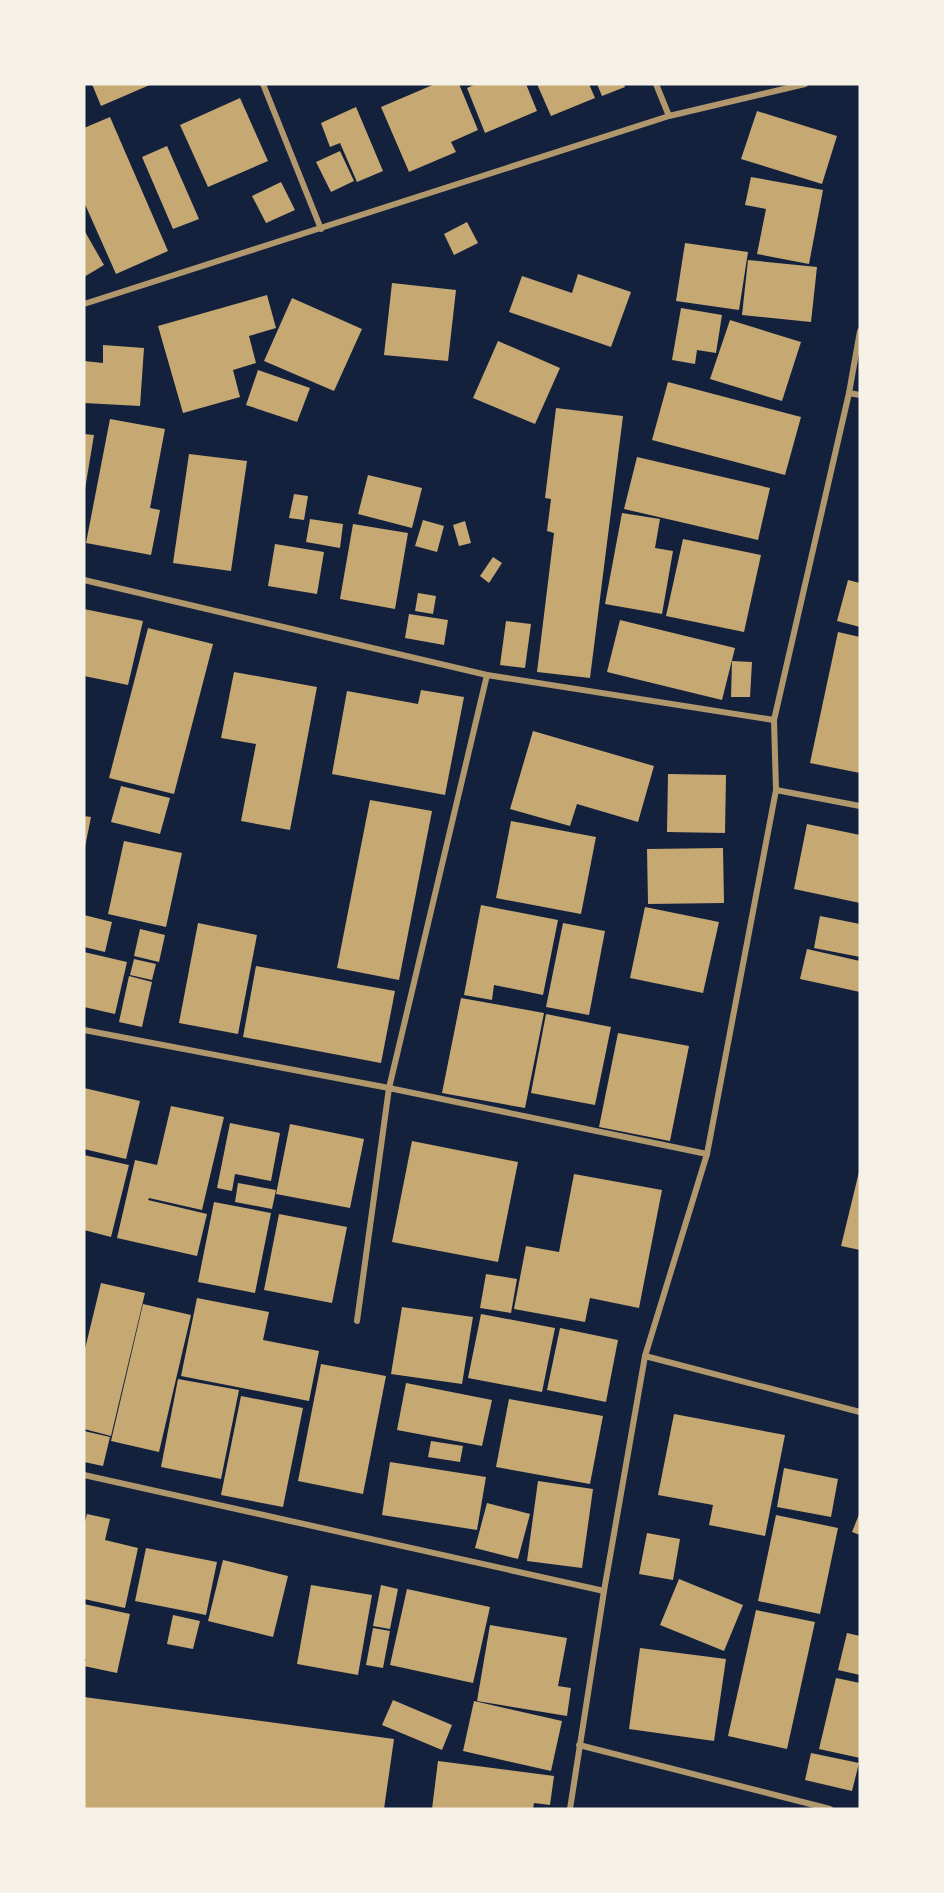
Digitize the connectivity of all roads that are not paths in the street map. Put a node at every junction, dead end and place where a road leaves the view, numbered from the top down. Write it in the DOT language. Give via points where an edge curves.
graph roads {
  1 [pos="263,84"];
  2 [pos="656,84"];
  3 [pos="805,84"];
  4 [pos="669,116"];
  5 [pos="321,229"];
  6 [pos="84,304"];
  7 [pos="860,331"];
  8 [pos="849,393"];
  9 [pos="860,395"];
  10 [pos="84,580"];
  11 [pos="487,675"];
  12 [pos="774,720"];
  13 [pos="776,790"];
  14 [pos="860,806"];
  15 [pos="84,1030"];
  16 [pos="389,1088"];
  17 [pos="707,1154"];
  18 [pos="357,1322"];
  19 [pos="645,1356"];
  20 [pos="860,1412"];
  21 [pos="84,1475"];
  22 [pos="604,1591"];
  23 [pos="579,1745"];
  24 [pos="570,1809"];
  25 [pos="830,1809"];
  1 -- 5 [label="street"];
  2 -- 4 [label="street"];
  3 -- 4 [label="street"];
  4 -- 5 [label="street"];
  5 -- 6 [label="street"];
  7 -- 8 [label="street"];
  8 -- 9 [label="street"];
  8 -- 12 [label="street"];
  10 -- 11 [label="street"];
  11 -- 12 [label="street"];
  11 -- 16 [label="street"];
  12 -- 13 [label="street"];
  13 -- 14 [label="street"];
  13 -- 17 [label="street"];
  15 -- 16 [label="street"];
  16 -- 17 [label="street"];
  16 -- 18 [label="street"];
  17 -- 19 [label="street"];
  19 -- 20 [label="street"];
  19 -- 22 [label="street"];
  21 -- 22 [label="street"];
  22 -- 23 [label="street"];
  23 -- 24 [label="street"];
  23 -- 25 [label="street"];
}
